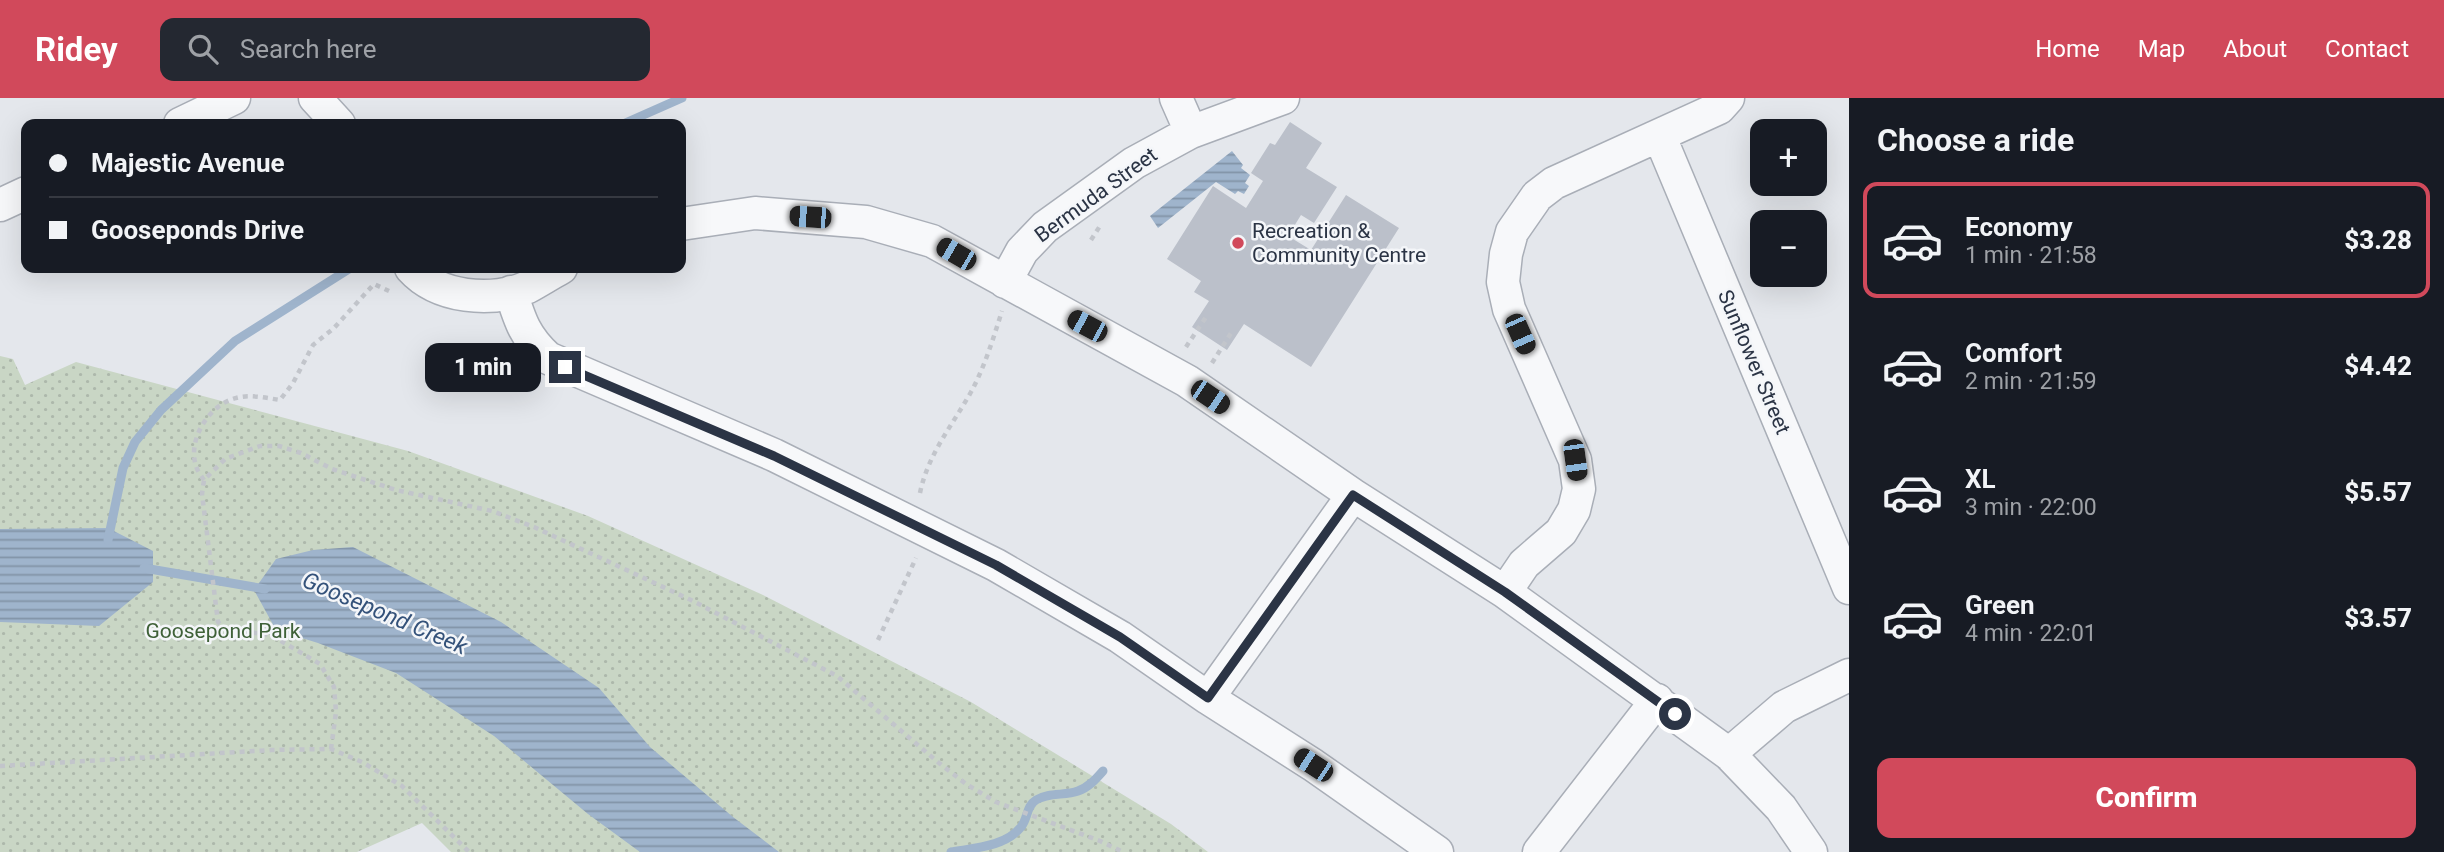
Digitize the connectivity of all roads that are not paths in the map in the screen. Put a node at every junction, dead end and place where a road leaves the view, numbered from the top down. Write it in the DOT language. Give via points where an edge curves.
graph roads {
  1 [pos="234,98"];
  2 [pos="315,98"];
  3 [pos="1176,98"];
  4 [pos="1283,98"];
  5 [pos="1728,98"];
  6 [pos="190,119"];
  7 [pos="334,119"];
  8 [pos="1191,132"];
  9 [pos="1660,137"];
  10 [pos="21,196"];
  11 [pos="0,205"];
  12 [pos="686,223"];
  13 [pos="552,273"];
  14 [pos="404,281"];
  15 [pos="1005,282"];
  16 [pos="511,292"];
  17 [pos="1353,495"];
  18 [pos="1849,588"];
  19 [pos="1505,592"];
  20 [pos="1849,675"];
  21 [pos="1208,698"];
  22 [pos="1657,700"];
  23 [pos="1729,754"];
  24 [pos="1437,852"];
  25 [pos="1539,852"];
  26 [pos="1811,852"];
  1 -- 6 [label="street"];
  2 -- 7 [label="street"];
  3 -- 8 [label="street"];
  4 -- 8 [label="street, Bermuda Street"];
  5 -- 9 [label="street" via="1719,108"];
  8 -- 15 [label="street, Bermuda Street" via="1134,163 1045,227 1022,251"];
  9 -- 18 [label="street, Sunflower Street"];
  9 -- 19 [label="street" via="1554,183 1537,196 1511,232 1503,282 1509,309 1575,460 1579,489 1574,510 1561,531 1524,564"];
  10 -- 11 [label="street"];
  12 -- 15 [label="street" via="755,213 866,222 932,241"];
  13 -- 16 [label="street"];
  14 -- 16 [label="street" via="419,277 441,289 479,296"];
  15 -- 17 [label="street" via="1187,381"];
  16 -- 21 [label="street" via="522,328 548,358 774,456 996,565 1120,637"];
  17 -- 19 [label="street"];
  17 -- 21 [label="street"];
  19 -- 22 [label="street"];
  20 -- 23 [label="street" via="1784,707"];
  21 -- 24 [label="street"];
  22 -- 23 [label="street"];
  22 -- 25 [label="street"];
  23 -- 26 [label="street" via="1781,808"];
}
